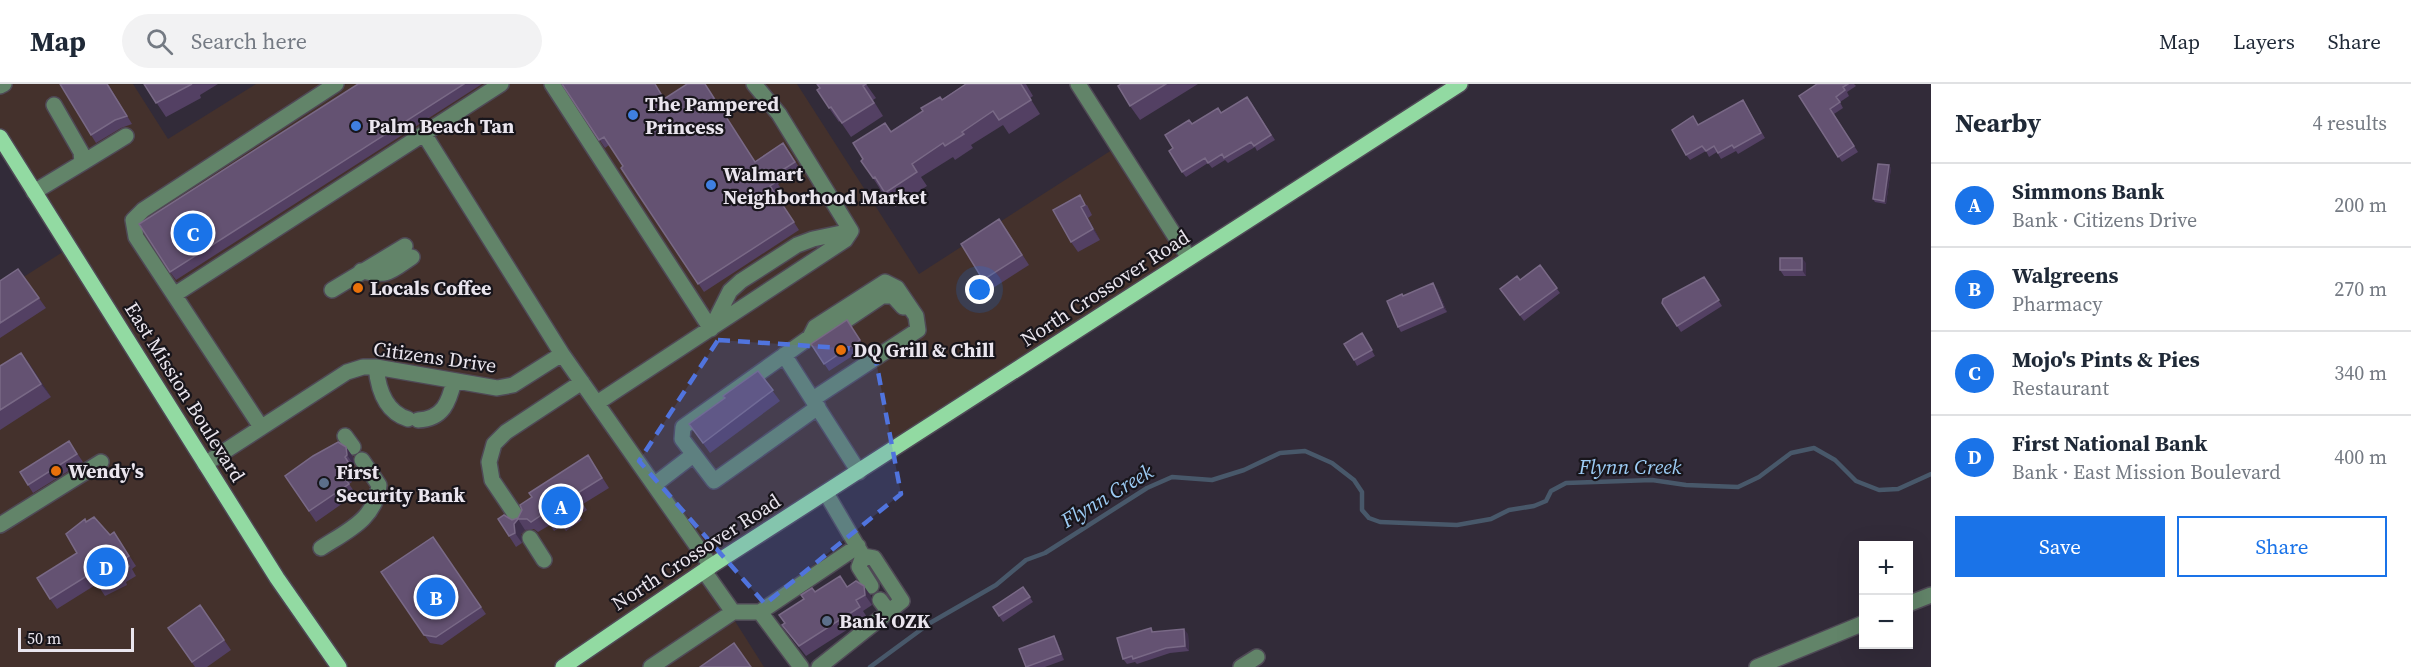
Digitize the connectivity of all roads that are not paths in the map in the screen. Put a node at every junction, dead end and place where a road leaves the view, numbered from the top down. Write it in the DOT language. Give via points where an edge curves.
graph roads {
  1 [pos="336,84"];
  2 [pos="501,84"];
  3 [pos="552,84"];
  4 [pos="754,84"];
  5 [pos="1078,84"];
  6 [pos="1455,85"];
  7 [pos="54,105"];
  8 [pos="424,134"];
  9 [pos="126,136"];
  10 [pos="2,143"];
  11 [pos="82,163"];
  12 [pos="34,192"];
  13 [pos="851,231"];
  14 [pos="409,251"];
  15 [pos="1189,258"];
  16 [pos="332,290"];
  17 [pos="174,295"];
  18 [pos="711,328"];
  19 [pos="562,354"];
  20 [pos="784,355"];
  21 [pos="376,367"];
  22 [pos="454,381"];
  23 [pos="582,382"];
  24 [pos="597,403"];
  25 [pos="816,403"];
  26 [pos="261,427"];
  27 [pos="353,447"];
  28 [pos="693,455"];
  29 [pos="101,462"];
  30 [pos="204,464"];
  31 [pos="859,472"];
  32 [pos="654,485"];
  33 [pos="826,493"];
  34 [pos="519,520"];
  35 [pos="0,525"];
  36 [pos="530,538"];
  37 [pos="321,548"];
  38 [pos="860,551"];
  39 [pos="544,560"];
  40 [pos="707,569"];
  41 [pos="871,586"];
  42 [pos="1931,595"];
  43 [pos="1913,602"];
  44 [pos="733,612"];
  45 [pos="760,612"];
  46 [pos="1859,625"];
  47 [pos="1257,657"];
  48 [pos="339,667"];
  49 [pos="563,667"];
  50 [pos="651,667"];
  51 [pos="801,667"];
  52 [pos="819,667"];
  53 [pos="1241,667"];
  54 [pos="1756,667"];
  1 -- 17 [label="street" via="143,210 134,220 136,237"];
  2 -- 8 [label="street"];
  3 -- 18 [label="street"];
  4 -- 13 [label="street" via="779,114"];
  5 -- 15 [label="street"];
  6 -- 15 [label="main road, North Crossover Road"];
  7 -- 11 [label="street" via="81,152"];
  8 -- 17 [label="street"];
  8 -- 19 [label="street"];
  9 -- 11 [label="street"];
  10 -- 12 [label="main road, East Mission Boulevard"];
  11 -- 12 [label="street"];
  12 -- 30 [label="main road, East Mission Boulevard"];
  13 -- 18 [label="street" via="845,240"];
  13 -- 18 [label="street" via="797,245 741,281 730,291"];
  14 -- 16 [label="street" via="388,274 361,271"];
  15 -- 31 [label="main road, North Crossover Road"];
  17 -- 26 [label="street"];
  18 -- 24 [label="street"];
  19 -- 22 [label="street, Citizens Drive" via="513,385 497,388"];
  19 -- 23 [label="street"];
  20 -- 25 [label="street"];
  20 -- 25 [label="street" via="810,337 815,327 885,282 897,288 916,316 918,330"];
  20 -- 28 [label="street" via="683,427 682,439"];
  21 -- 22 [label="street, Citizens Drive"];
  21 -- 22 [label="street" via="378,385 386,402 399,416 413,420 429,419 444,409"];
  21 -- 26 [label="street, Citizens Drive" via="347,372"];
  23 -- 24 [label="street"];
  23 -- 34 [label="street" via="494,444 489,462 492,480"];
  24 -- 32 [label="street"];
  25 -- 28 [label="street" via="714,482"];
  25 -- 31 [label="street"];
  26 -- 30 [label="street, Citizens Drive"];
  27 -- 37 [label="street" via="379,485 378,499 362,520"];
  28 -- 32 [label="street"];
  29 -- 35 [label="street"];
  30 -- 48 [label="main road, East Mission Boulevard"];
  31 -- 33 [label="main road, North Crossover Road"];
  32 -- 40 [label="street"];
  33 -- 38 [label="street"];
  33 -- 40 [label="main road, North Crossover Road"];
  36 -- 39 [label="street"];
  38 -- 41 [label="street" via="859,567"];
  38 -- 45 [label="street"];
  38 -- 52 [label="street" via="874,558 902,601 884,606"];
  40 -- 44 [label="street"];
  40 -- 49 [label="main road, North Crossover Road"];
  42 -- 43 [label="street"];
  44 -- 45 [label="street"];
  44 -- 50 [label="street"];
  45 -- 51 [label="street"];
  46 -- 54 [label="street"];
  47 -- 53 [label="street"];
}
